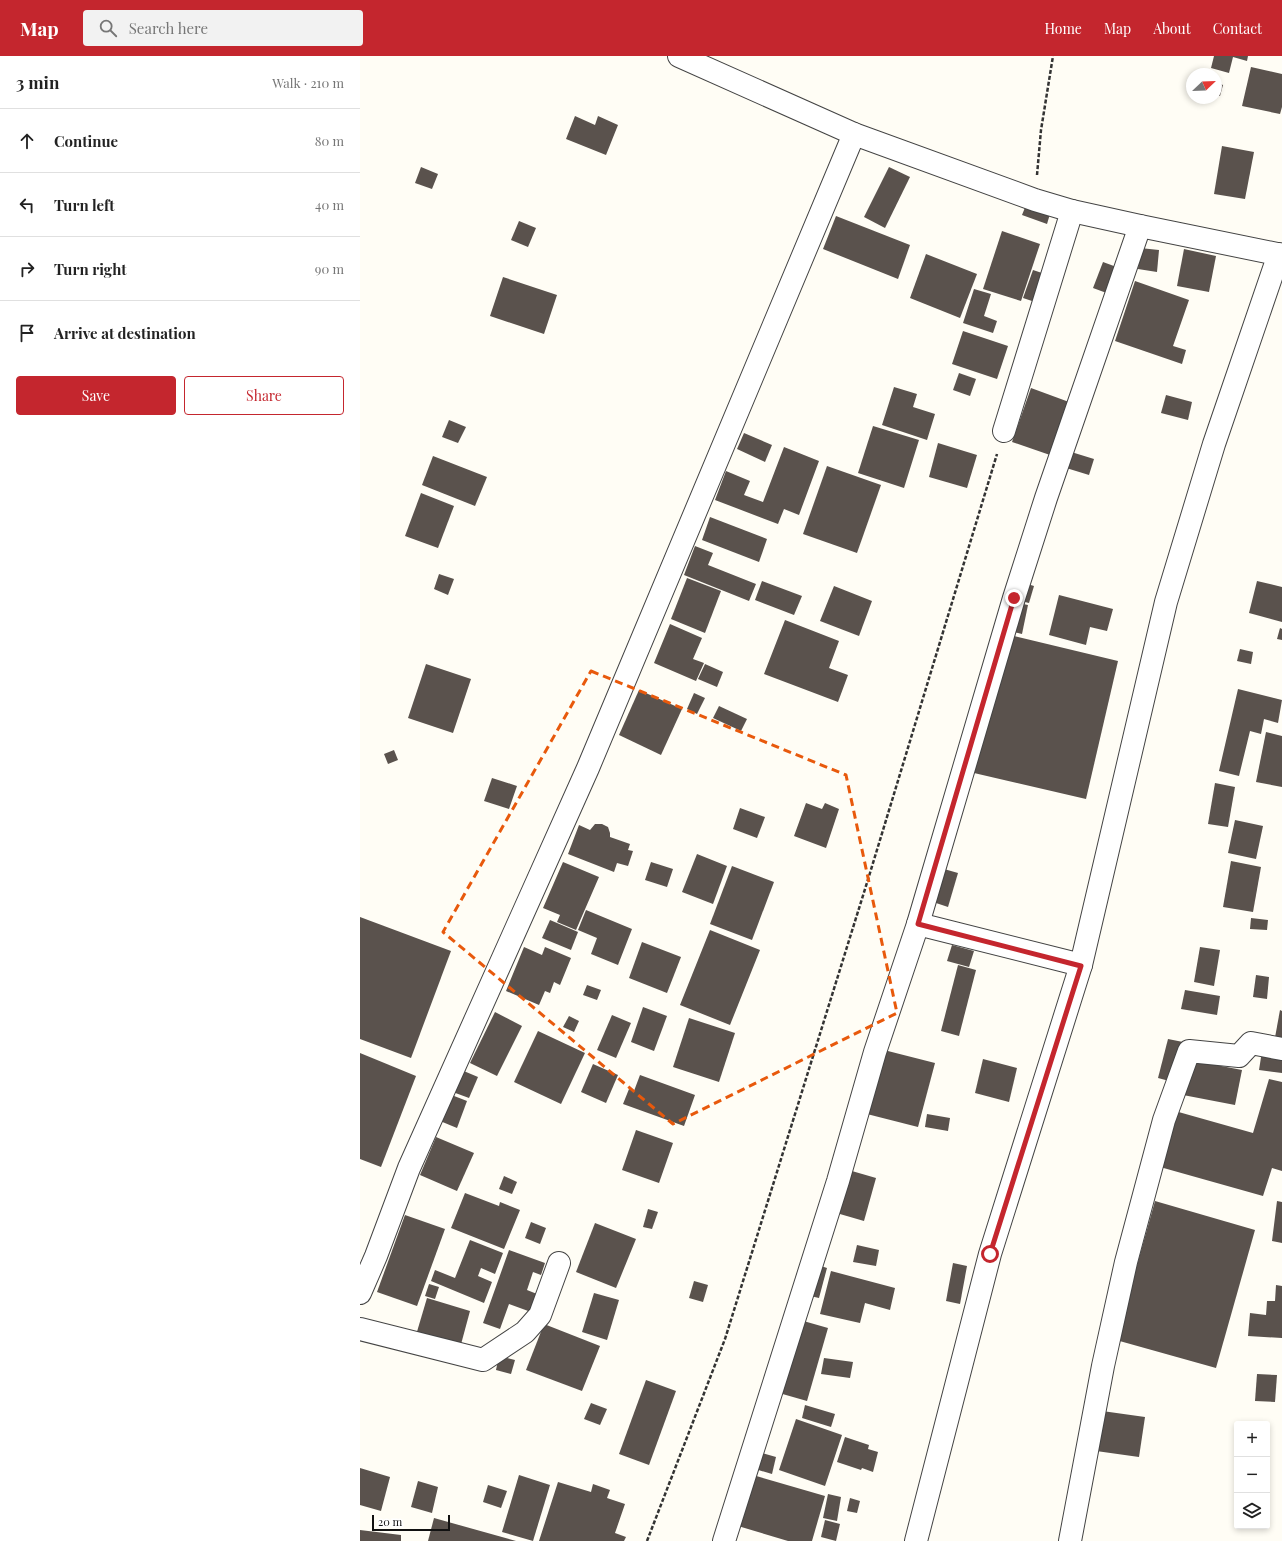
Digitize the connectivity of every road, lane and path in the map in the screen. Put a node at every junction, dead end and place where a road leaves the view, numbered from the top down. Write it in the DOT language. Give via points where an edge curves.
graph roads {
  1 [pos="679,56"];
  2 [pos="1053,56"];
  3 [pos="854,134"];
  4 [pos="1035,200"];
  5 [pos="1072,211"];
  6 [pos="1140,226"];
  7 [pos="1280,254"];
  8 [pos="1004,431"];
  9 [pos="918,924"];
  10 [pos="1081,966"];
  11 [pos="1282,1049"];
  12 [pos="559,1263"];
  13 [pos="360,1293"];
  14 [pos="360,1329"];
  15 [pos="647,1541"];
  16 [pos="724,1541"];
  17 [pos="916,1541"];
  18 [pos="1070,1541"];
  1 -- 3 [label="street"];
  2 -- 4 [label="path" via="1041,130"];
  3 -- 4 [label="street"];
  3 -- 13 [label="street" via="588,768 409,1168"];
  4 -- 5 [label="street"];
  5 -- 6 [label="street"];
  5 -- 8 [label="street"];
  6 -- 7 [label="street"];
  6 -- 9 [label="street" via="1014,598"];
  7 -- 10 [label="street" via="1214,444 1166,602"];
  8 -- 15 [label="path" via="725,1339"];
  9 -- 10 [label="street"];
  9 -- 16 [label="street" via="875,1052 831,1204"];
  10 -- 17 [label="street" via="990,1254"];
  11 -- 18 [label="street" via="1250,1043 1239,1056 1189,1051 1164,1120 1126,1262 1103,1366"];
  12 -- 14 [label="street" via="540,1315 525,1332 483,1360"];
}
